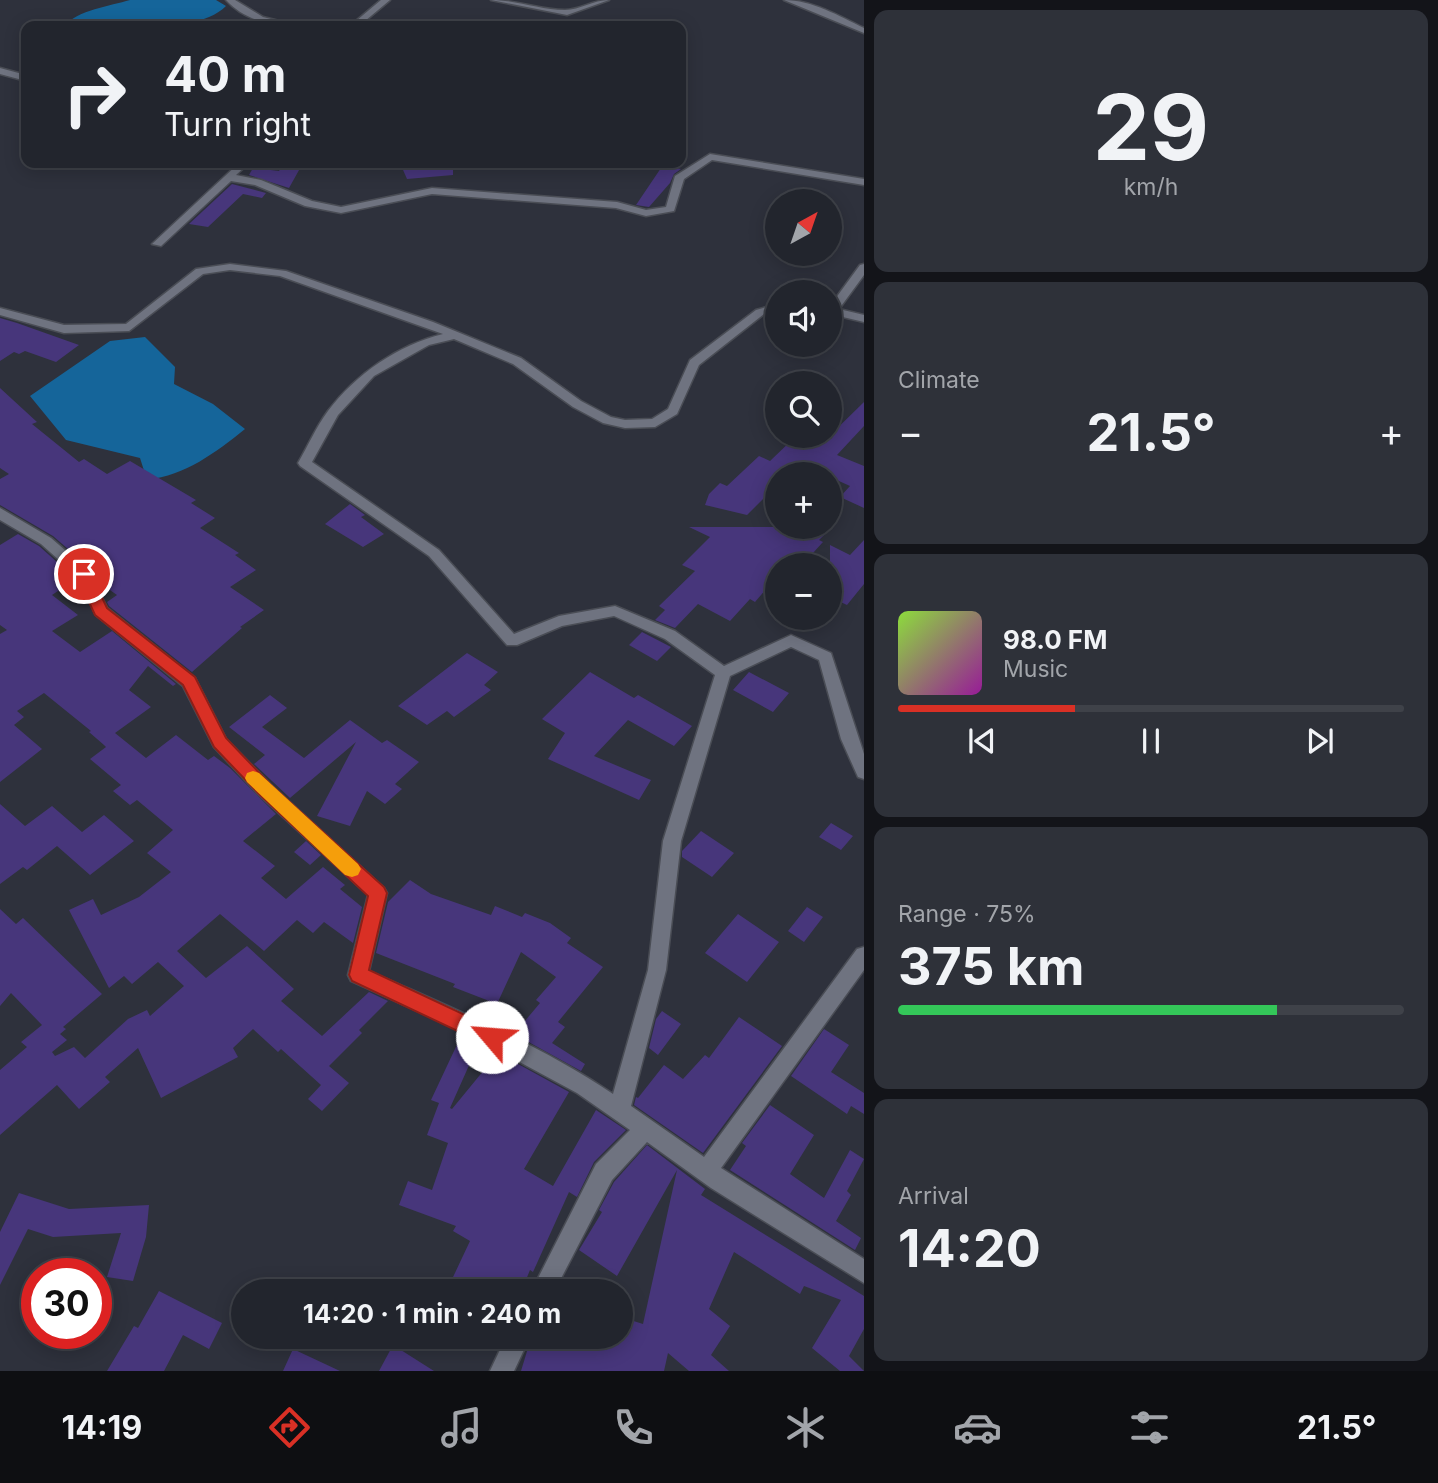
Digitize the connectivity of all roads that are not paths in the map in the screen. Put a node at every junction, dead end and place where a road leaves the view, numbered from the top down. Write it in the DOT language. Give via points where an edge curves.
graph roads {
  1 [pos="230,0"];
  2 [pos="386,0"];
  3 [pos="495,0"];
  4 [pos="605,0"];
  5 [pos="788,0"];
  6 [pos="270,21"];
  7 [pos="360,21"];
  8 [pos="864,31"];
  9 [pos="0,71"];
  10 [pos="21,77"];
  11 [pos="238,168"];
  12 [pos="228,177"];
  13 [pos="864,182"];
  14 [pos="156,244"];
  15 [pos="864,267"];
  16 [pos="842,296"];
  17 [pos="0,311"];
  18 [pos="765,311"];
  19 [pos="842,314"];
  20 [pos="864,319"];
  21 [pos="456,335"];
  22 [pos="0,512"];
  23 [pos="723,673"];
  24 [pos="864,772"];
  25 [pos="864,955"];
  26 [pos="620,1111"];
  27 [pos="646,1129"];
  28 [pos="706,1171"];
  29 [pos="864,1272"];
  30 [pos="549,1279"];
  31 [pos="513,1349"];
  32 [pos="502,1371"];
  1 -- 6 [label="street"];
  2 -- 7 [label="street"];
  3 -- 4 [label="street" via="567,13"];
  5 -- 8 [label="street"];
  9 -- 10 [label="street"];
  11 -- 12 [label="street"];
  12 -- 13 [label="street" via="257,182 300,201 341,211 432,191 617,205 646,214 670,209 679,178 710,158"];
  12 -- 14 [label="street"];
  15 -- 16 [label="street"];
  17 -- 21 [label="street" via="64,329 129,327 200,271 230,267 282,273"];
  18 -- 21 [label="street" via="694,363 673,411 655,423 607,420 517,360"];
  19 -- 20 [label="street"];
  21 -- 23 [label="street" via="425,342 370,373 333,413 305,463 434,553 512,640 559,621 615,611 670,635"];
  22 -- 26 [label="street" via="46,541 84,574 101,611 189,682 220,743 378,893 358,975 469,1025 584,1086"];
  23 -- 24 [label="street" via="791,640 826,657 849,739"];
  23 -- 26 [label="street" via="671,841 657,970"];
  25 -- 28 [label="street"];
  26 -- 27 [label="street"];
  27 -- 28 [label="street"];
  27 -- 30 [label="street" via="604,1171"];
  28 -- 29 [label="street"];
  31 -- 32 [label="street"];
}
